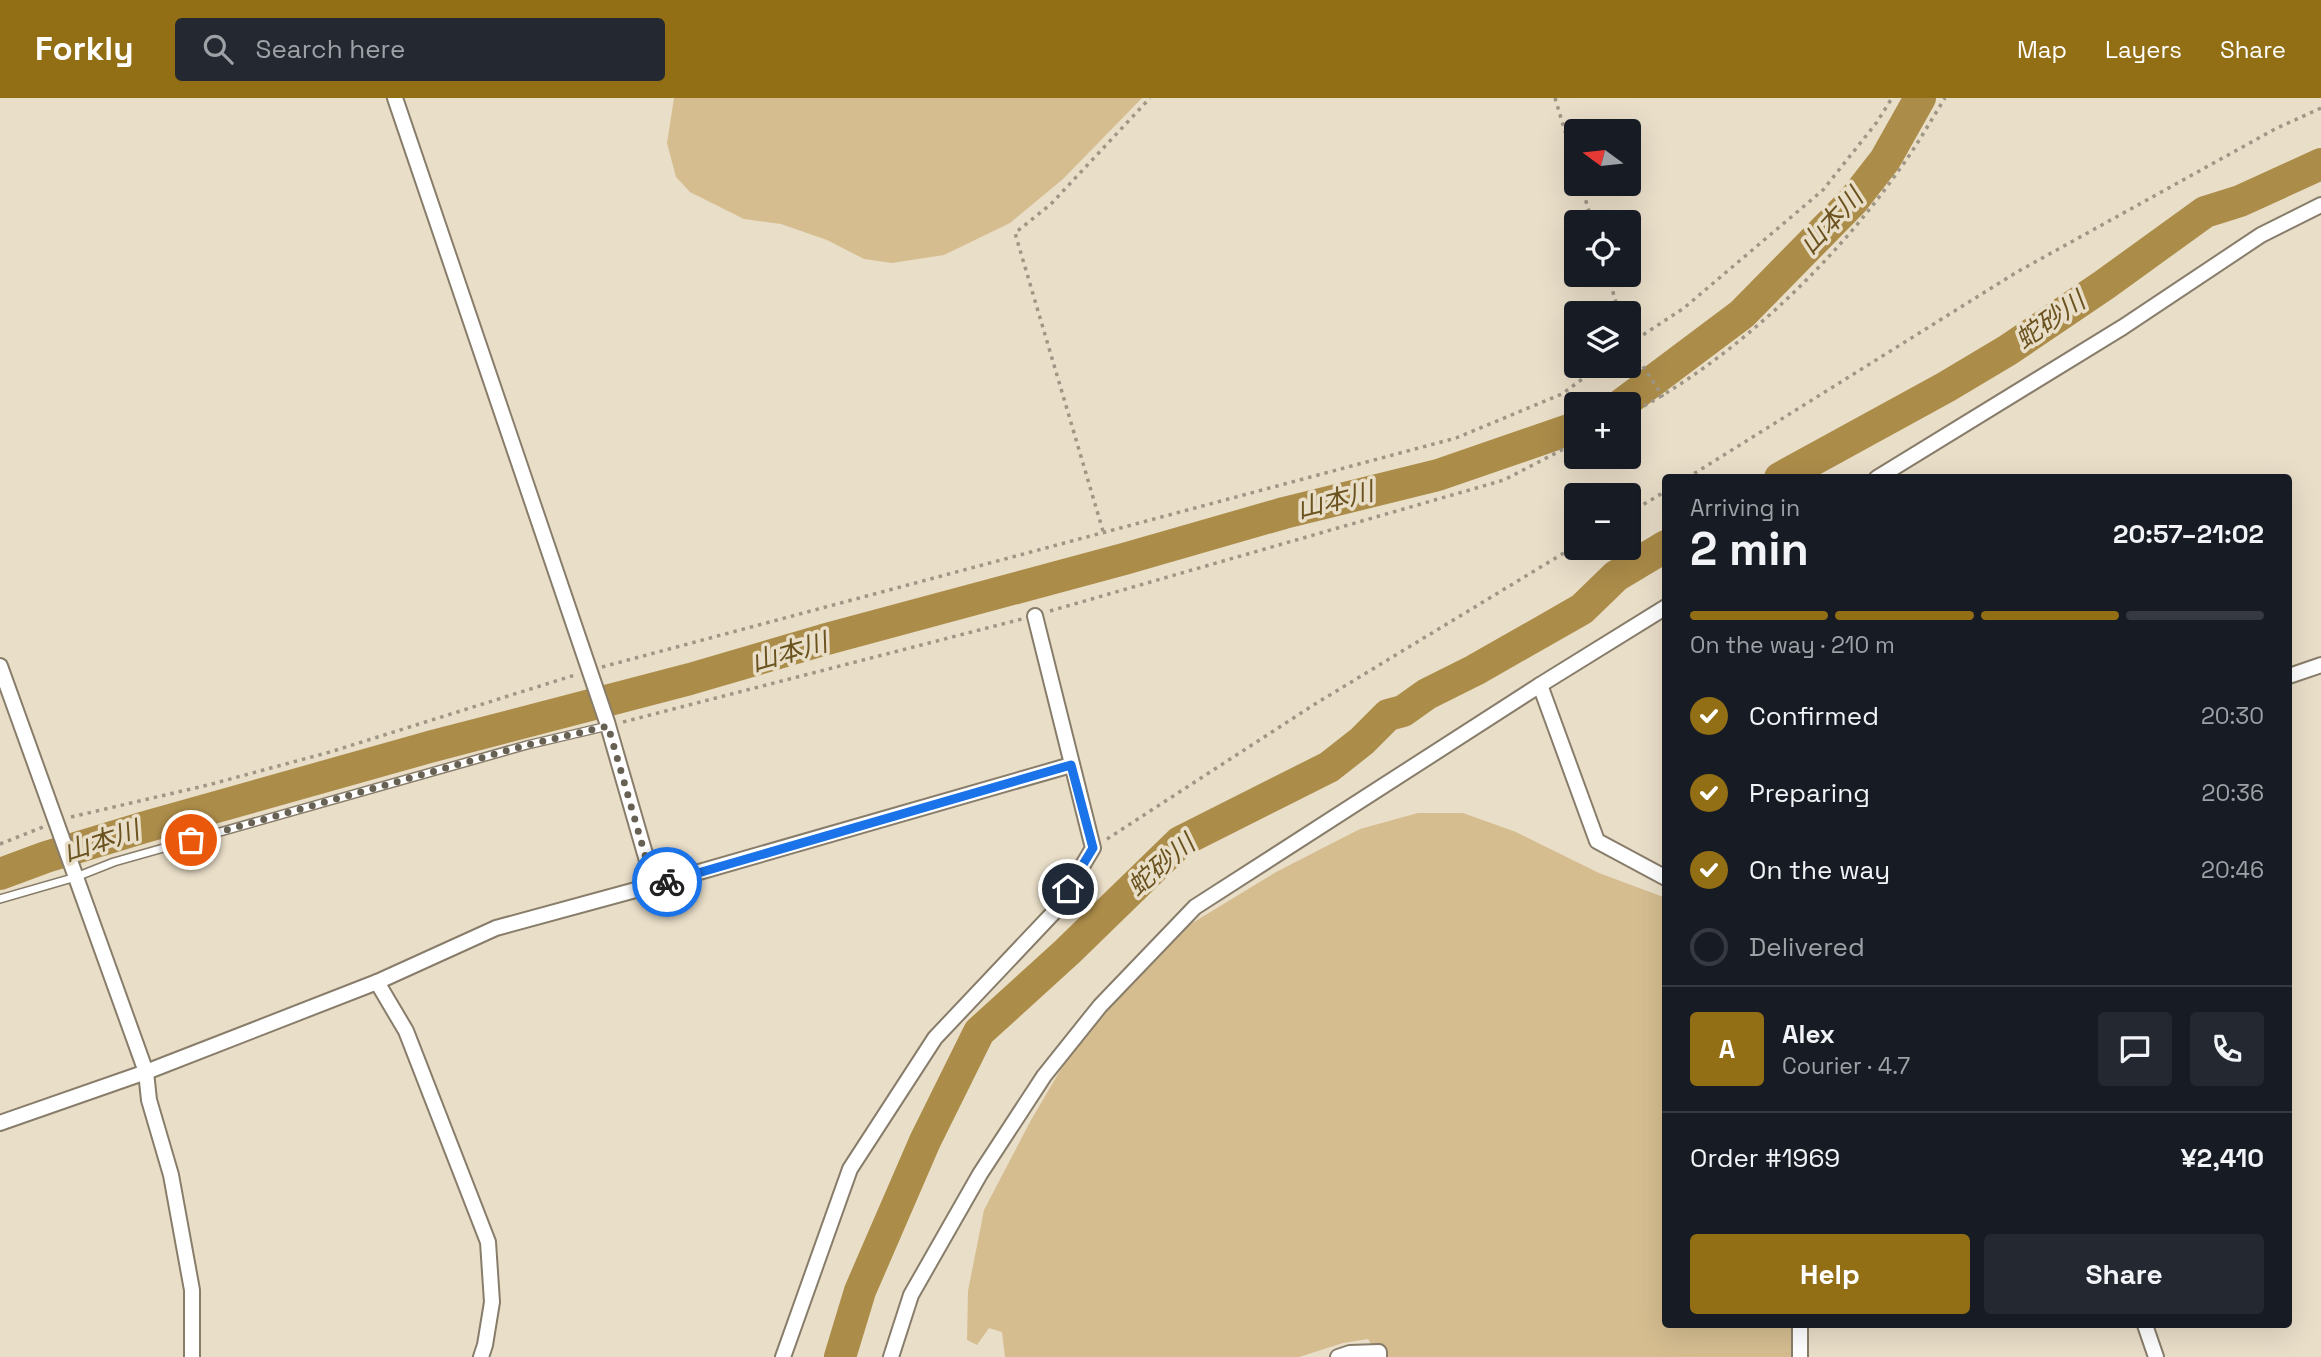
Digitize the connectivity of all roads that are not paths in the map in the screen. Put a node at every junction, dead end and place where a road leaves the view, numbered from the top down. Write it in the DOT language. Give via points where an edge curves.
graph roads {
  1 [pos="395,98"];
  2 [pos="2321,205"];
  3 [pos="1884,474"];
  4 [pos="1662,609"];
  5 [pos="1035,615"];
  6 [pos="2321,665"];
  7 [pos="0,666"];
  8 [pos="2292,675"];
  9 [pos="1540,685"];
  10 [pos="607,724"];
  11 [pos="1071,765"];
  12 [pos="75,874"];
  13 [pos="1662,876"];
  14 [pos="654,886"];
  15 [pos="0,899"];
  16 [pos="377,982"];
  17 [pos="146,1072"];
  18 [pos="0,1123"];
  19 [pos="1800,1328"];
  20 [pos="2146,1328"];
  21 [pos="192,1357"];
  22 [pos="481,1357"];
  23 [pos="783,1357"];
  24 [pos="891,1357"];
  25 [pos="1338,1357"];
  26 [pos="1379,1357"];
  27 [pos="1800,1357"];
  28 [pos="2156,1357"];
  1 -- 10 [label="street"];
  2 -- 3 [label="street" via="2261,235 2123,327"];
  4 -- 9 [label="street"];
  5 -- 11 [label="street"];
  6 -- 8 [label="street"];
  7 -- 12 [label="street"];
  9 -- 13 [label="street" via="1597,841"];
  9 -- 24 [label="street" via="1195,907 1100,1006 1044,1076 980,1174 911,1295"];
  10 -- 12 [label="lane"];
  10 -- 14 [label="street"];
  11 -- 14 [label="street"];
  11 -- 23 [label="street" via="1093,848 1056,910 935,1038 850,1169"];
  12 -- 15 [label="lane"];
  12 -- 17 [label="street"];
  14 -- 16 [label="street" via="496,928"];
  16 -- 17 [label="street"];
  16 -- 22 [label="street" via="406,1031 488,1242 492,1302"];
  17 -- 18 [label="street"];
  17 -- 21 [label="street" via="192,1290"];
  19 -- 27 [label="street"];
  20 -- 28 [label="street"];
  25 -- 26 [label="street" via="1379,1352"];
}
